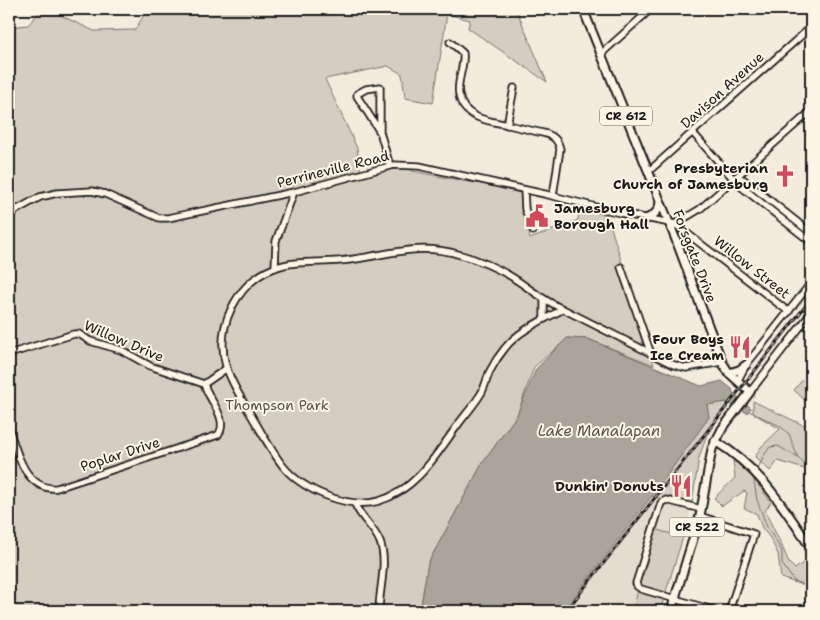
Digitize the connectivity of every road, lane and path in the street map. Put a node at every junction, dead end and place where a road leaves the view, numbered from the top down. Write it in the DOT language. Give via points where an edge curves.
graph roads {
  1 [pos="584,9"];
  2 [pos="651,9"];
  3 [pos="811,27"];
  4 [pos="450,42"];
  5 [pos="602,53"];
  6 [pos="514,88"];
  7 [pos="811,111"];
  8 [pos="507,125"];
  9 [pos="380,132"];
  10 [pos="693,133"];
  11 [pos="390,166"];
  12 [pos="648,171"];
  13 [pos="735,179"];
  14 [pos="524,190"];
  15 [pos="294,192"];
  16 [pos="553,196"];
  17 [pos="660,200"];
  18 [pos="9,214"];
  19 [pos="646,218"];
  20 [pos="672,223"];
  21 [pos="534,231"];
  22 [pos="811,233"];
  23 [pos="811,242"];
  24 [pos="621,267"];
  25 [pos="275,268"];
  26 [pos="811,282"];
  27 [pos="544,300"];
  28 [pos="563,309"];
  29 [pos="789,312"];
  30 [pos="811,313"];
  31 [pos="544,319"];
  32 [pos="9,354"];
  33 [pos="652,354"];
  34 [pos="722,362"];
  35 [pos="746,365"];
  36 [pos="227,368"];
  37 [pos="729,373"];
  38 [pos="738,380"];
  39 [pos="204,384"];
  40 [pos="750,392"];
  41 [pos="9,428"];
  42 [pos="716,441"];
  43 [pos="355,504"];
  44 [pos="700,513"];
  45 [pos="811,548"];
  46 [pos="674,600"];
  47 [pos="708,610"];
  48 [pos="379,611"];
  49 [pos="671,611"];
  50 [pos="716,611"];
  51 [pos="729,611"];
  1 -- 5 [label="main road, Forsgate Drive / CR 612"];
  2 -- 5 [label="street"];
  3 -- 10 [label="street, Davison Avenue"];
  4 -- 8 [label="street" via="463,53 458,88 464,108 477,117"];
  5 -- 12 [label="main road, Forsgate Drive / CR 612"];
  6 -- 8 [label="street"];
  7 -- 13 [label="street"];
  8 -- 16 [label="street" via="553,136 558,142 560,149"];
  9 -- 9 [label="street" via="380,87 366,89 357,96"];
  9 -- 11 [label="street"];
  10 -- 12 [label="street, Davison Avenue"];
  10 -- 13 [label="street"];
  11 -- 14 [label="street, Perrineville Road" via="420,166"];
  11 -- 15 [label="street, Perrineville Road"];
  12 -- 17 [label="main road, Forsgate Drive / CR 612"];
  13 -- 20 [label="street" via="696,212"];
  13 -- 22 [label="street" via="743,179"];
  13 -- 23 [label="street" via="739,186"];
  14 -- 16 [label="street, Perrineville Road"];
  14 -- 21 [label="street" via="526,209"];
  15 -- 18 [label="street, Perrineville Road" via="159,218 105,194 76,191 40,197"];
  15 -- 25 [label="street" via="276,241"];
  16 -- 19 [label="street, Perrineville Road"];
  17 -- 19 [label="main road" via="659,210"];
  17 -- 20 [label="main road, Forsgate Drive / CR 612"];
  19 -- 20 [label="street, Perrineville Road"];
  20 -- 29 [label="street, Willow Street"];
  20 -- 34 [label="main road, Forsgate Drive / CR 612"];
  24 -- 33 [label="street"];
  25 -- 27 [label="street" via="306,262 366,258 408,249 442,250 502,271"];
  25 -- 36 [label="street" via="249,283 232,304 223,341"];
  26 -- 29 [label="street"];
  27 -- 28 [label="street"];
  27 -- 31 [label="street"];
  28 -- 31 [label="street"];
  28 -- 33 [label="street"];
  29 -- 35 [label="street"];
  30 -- 40 [label="street, CR 522"];
  31 -- 43 [label="street" via="504,349 490,370 482,391 412,482 377,502"];
  32 -- 39 [label="street, Willow Drive" via="78,334 122,350 150,366"];
  33 -- 34 [label="street" via="674,366 686,368"];
  34 -- 37 [label="main road, Forsgate Drive / CR 612"];
  35 -- 37 [label="main road"];
  35 -- 38 [label="street"];
  36 -- 39 [label="street"];
  36 -- 43 [label="street" via="285,468 299,481 330,497"];
  37 -- 38 [label="main road, Forsgate Drive / CR 612"];
  38 -- 40 [label="main road, Forsgate Drive / CR 612"];
  39 -- 41 [label="street, Poplar Drive" via="222,422 218,435 57,488 42,488 27,474"];
  40 -- 42 [label="main road, CR 522"];
  42 -- 44 [label="main road, CR 522"];
  42 -- 45 [label="main road" via="759,476"];
  43 -- 48 [label="street" via="360,516 378,538 382,551"];
  44 -- 46 [label="main road, CR 522"];
  44 -- 46 [label="street" via="663,501 636,583 640,588"];
  44 -- 51 [label="street" via="754,534"];
  46 -- 47 [label="street"];
  46 -- 49 [label="main road, CR 522"];
  47 -- 50 [label="street"];
}
